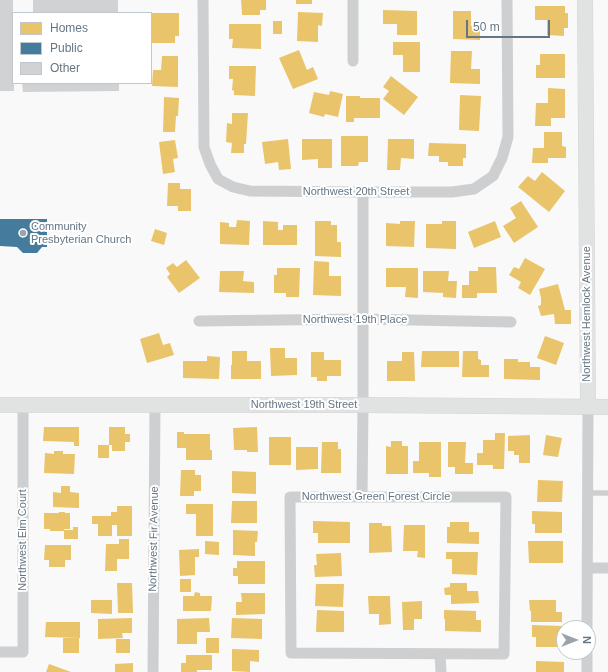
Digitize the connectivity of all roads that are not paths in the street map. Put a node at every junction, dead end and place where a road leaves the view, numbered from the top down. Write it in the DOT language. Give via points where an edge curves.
graph roads {
  1 [pos="203,0"];
  2 [pos="353,0"];
  3 [pos="507,0"];
  4 [pos="585,0"];
  5 [pos="353,61"];
  6 [pos="363,192"];
  7 [pos="362,319"];
  8 [pos="199,321"];
  9 [pos="511,322"];
  10 [pos="0,405"];
  11 [pos="155,405"];
  12 [pos="363,405"];
  13 [pos="24,406"];
  14 [pos="588,407"];
  15 [pos="608,407"];
  16 [pos="587,493"];
  17 [pos="608,493"];
  18 [pos="362,497"];
  19 [pos="587,568"];
  20 [pos="608,568"];
  21 [pos="587,620"];
  22 [pos="0,652"];
  23 [pos="440,654"];
  24 [pos="587,660"];
  25 [pos="153,672"];
  26 [pos="441,672"];
  27 [pos="587,672"];
  1 -- 6 [label="street, Northwest 20th Street" via="204,147 218,180 250,191"];
  2 -- 5 [label="street"];
  3 -- 6 [label="street, Northwest 20th Street" via="508,136 502,158 493,176 474,189 452,192"];
  4 -- 14 [label="main road, Northwest Hemlock Avenue"];
  6 -- 7 [label="street"];
  7 -- 8 [label="street, Northwest 19th Place"];
  7 -- 9 [label="street, Northwest 19th Place"];
  7 -- 12 [label="street"];
  10 -- 13 [label="main road, Northwest 19th Street"];
  11 -- 12 [label="main road, Northwest 19th Street"];
  11 -- 13 [label="main road, Northwest 19th Street"];
  11 -- 25 [label="street, Northwest Fir Avenue"];
  12 -- 14 [label="main road, Northwest 19th Street"];
  12 -- 18 [label="street"];
  13 -- 22 [label="street, Northwest Elm Court" via="23,652"];
  14 -- 15 [label="main road, Northwest 19th Street"];
  14 -- 16 [label="street, Northwest Hemlock Avenue"];
  16 -- 17 [label="lane"];
  16 -- 19 [label="street, Northwest Hemlock Avenue"];
  18 -- 23 [label="street, Northwest Green Forest Circle" via="506,497 504,654"];
  18 -- 23 [label="street, Northwest Green Forest Circle" via="290,497 291,653"];
  19 -- 20 [label="street"];
  19 -- 21 [label="street, Northwest Hemlock Avenue"];
  23 -- 26 [label="street"];
  24 -- 27 [label="street"];
}
